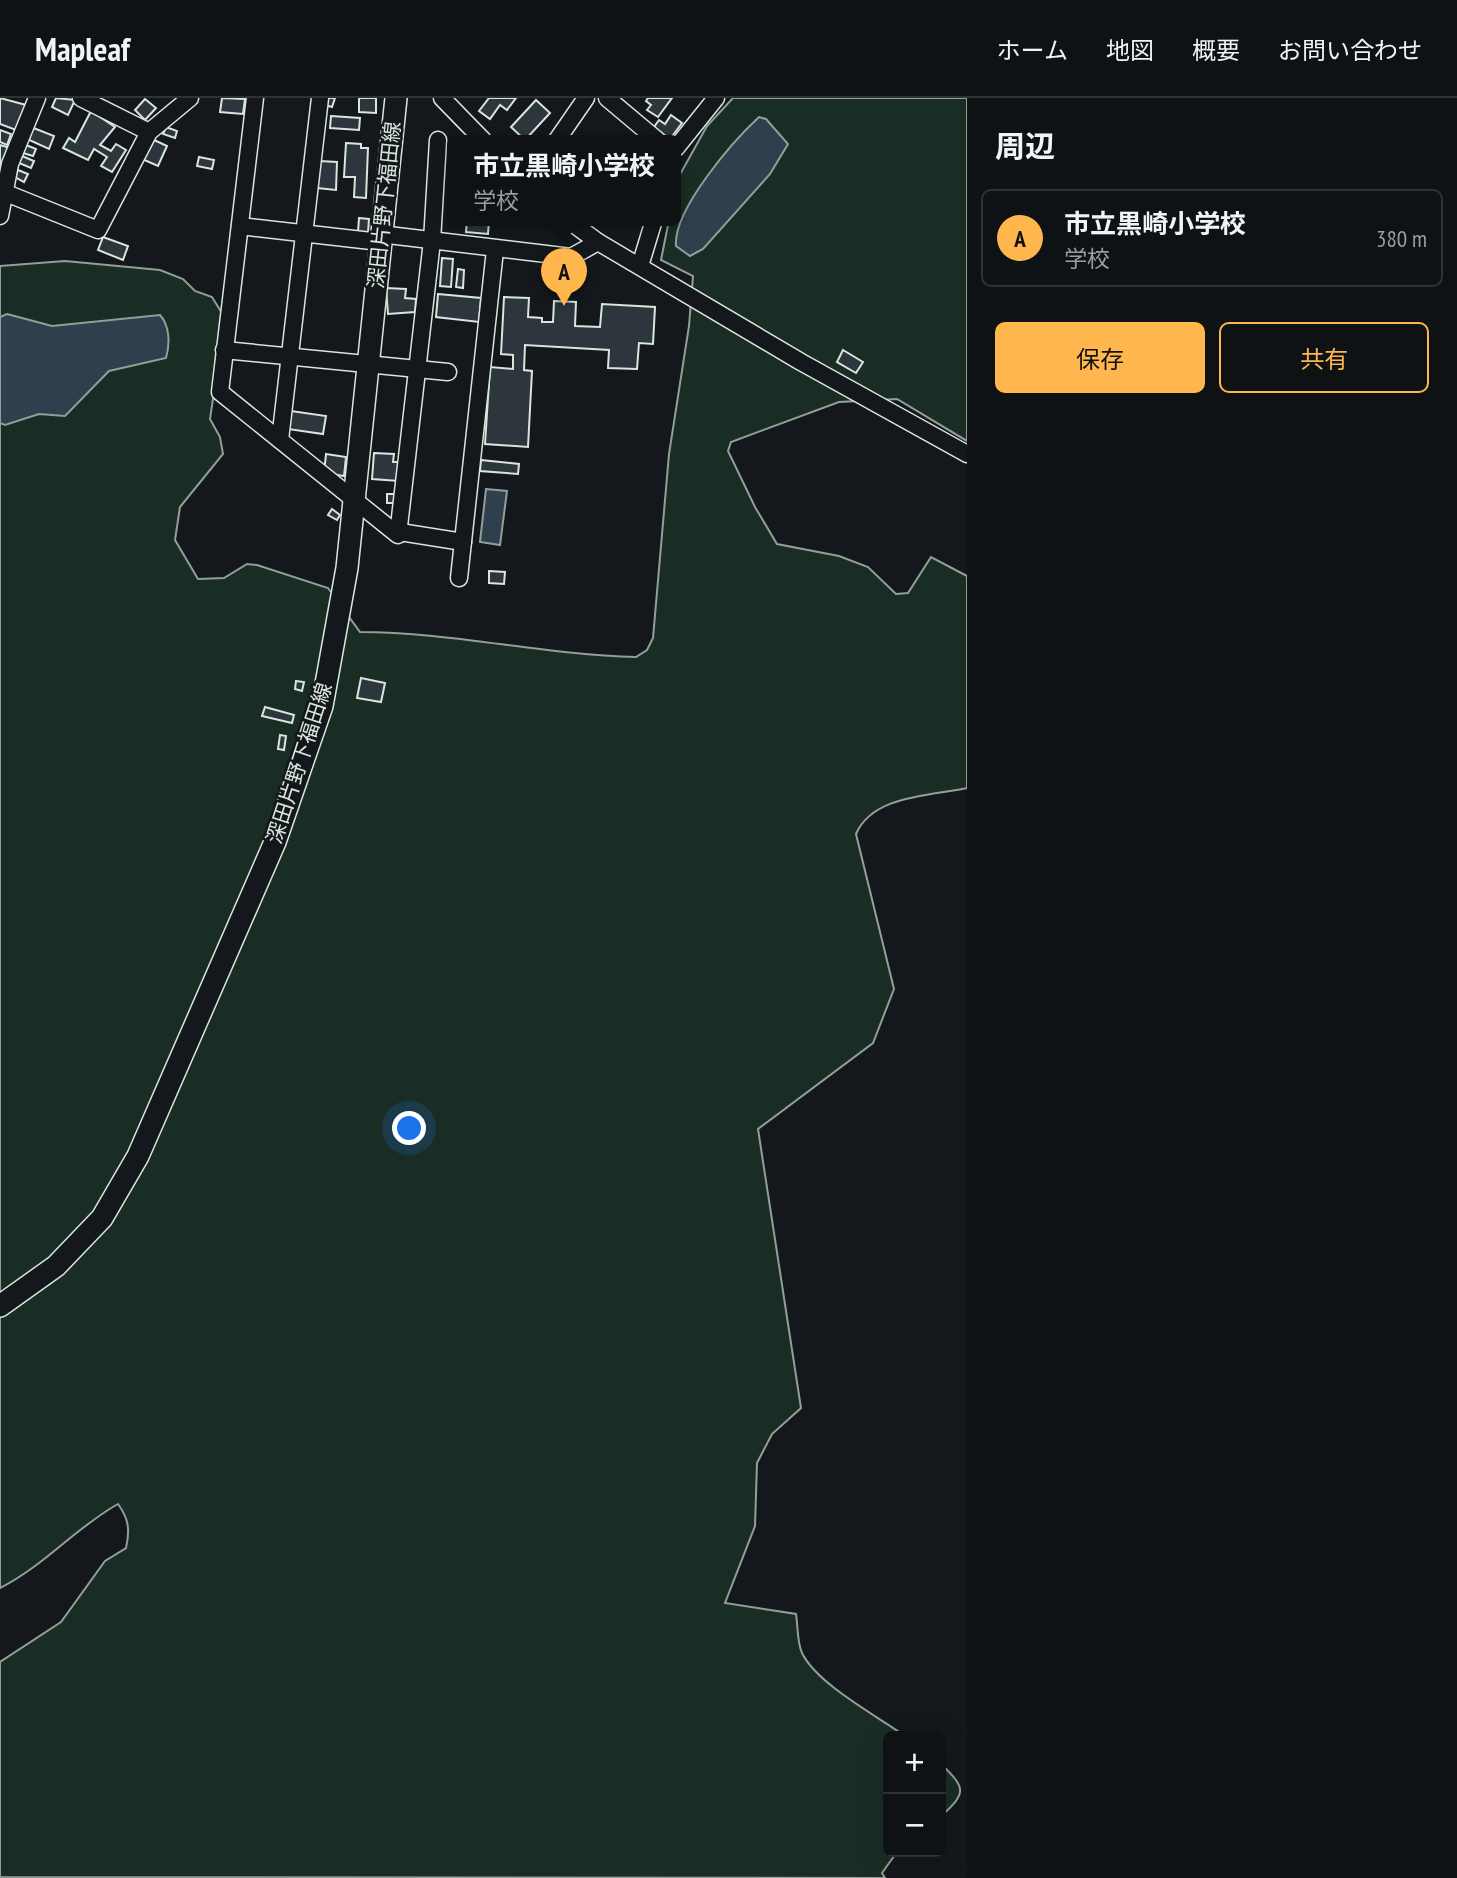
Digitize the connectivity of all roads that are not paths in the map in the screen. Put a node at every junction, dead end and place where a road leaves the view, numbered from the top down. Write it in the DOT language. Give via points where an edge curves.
graph roads {
  1 [pos="37,98"];
  2 [pos="81,98"];
  3 [pos="190,98"];
  4 [pos="255,98"];
  5 [pos="320,98"];
  6 [pos="396,98"];
  7 [pos="442,98"];
  8 [pos="586,98"];
  9 [pos="607,98"];
  10 [pos="716,98"];
  11 [pos="104,103"];
  12 [pos="149,132"];
  13 [pos="478,135"];
  14 [pos="560,135"];
  15 [pos="651,135"];
  16 [pos="438,140"];
  17 [pos="681,142"];
  18 [pos="6,193"];
  19 [pos="0,216"];
  20 [pos="240,226"];
  21 [pos="576,226"];
  22 [pos="652,226"];
  23 [pos="304,233"];
  24 [pos="380,238"];
  25 [pos="432,242"];
  26 [pos="598,242"];
  27 [pos="495,250"];
  28 [pos="640,266"];
  29 [pos="224,350"];
  30 [pos="289,357"];
  31 [pos="367,365"];
  32 [pos="417,369"];
  33 [pos="448,372"];
  34 [pos="280,440"];
  35 [pos="967,454"];
  36 [pos="353,502"];
  37 [pos="400,533"];
  38 [pos="463,542"];
  39 [pos="459,578"];
  40 [pos="0,1306"];
  1 -- 18 [label="street" via="10,164"];
  2 -- 11 [label="street"];
  3 -- 12 [label="street"];
  4 -- 20 [label="street"];
  5 -- 23 [label="street"];
  6 -- 24 [label="main road, 深田片野下福田線"];
  7 -- 13 [label="street"];
  8 -- 14 [label="street"];
  9 -- 15 [label="street"];
  10 -- 17 [label="street"];
  11 -- 12 [label="street"];
  12 -- 18 [label="street" via="98,230"];
  16 -- 25 [label="street"];
  18 -- 19 [label="street"];
  20 -- 23 [label="street"];
  20 -- 29 [label="street"];
  21 -- 26 [label="street"];
  22 -- 28 [label="street"];
  23 -- 24 [label="street"];
  23 -- 30 [label="street"];
  24 -- 25 [label="street"];
  24 -- 31 [label="main road, 深田片野下福田線"];
  25 -- 27 [label="street"];
  25 -- 32 [label="street"];
  26 -- 27 [label="street" via="571,257"];
  26 -- 28 [label="street"];
  27 -- 38 [label="street"];
  28 -- 35 [label="street"];
  29 -- 30 [label="street"];
  29 -- 34 [label="street" via="220,392"];
  30 -- 31 [label="street"];
  30 -- 34 [label="street"];
  31 -- 32 [label="street"];
  31 -- 36 [label="main road, 深田片野下福田線"];
  32 -- 33 [label="street"];
  32 -- 37 [label="street"];
  34 -- 36 [label="street"];
  36 -- 37 [label="street"];
  36 -- 40 [label="main road, 深田片野下福田線" via="347,568 322,706 275,842 143,1143 102,1218 56,1266"];
  37 -- 38 [label="street"];
  38 -- 39 [label="street"];
}
